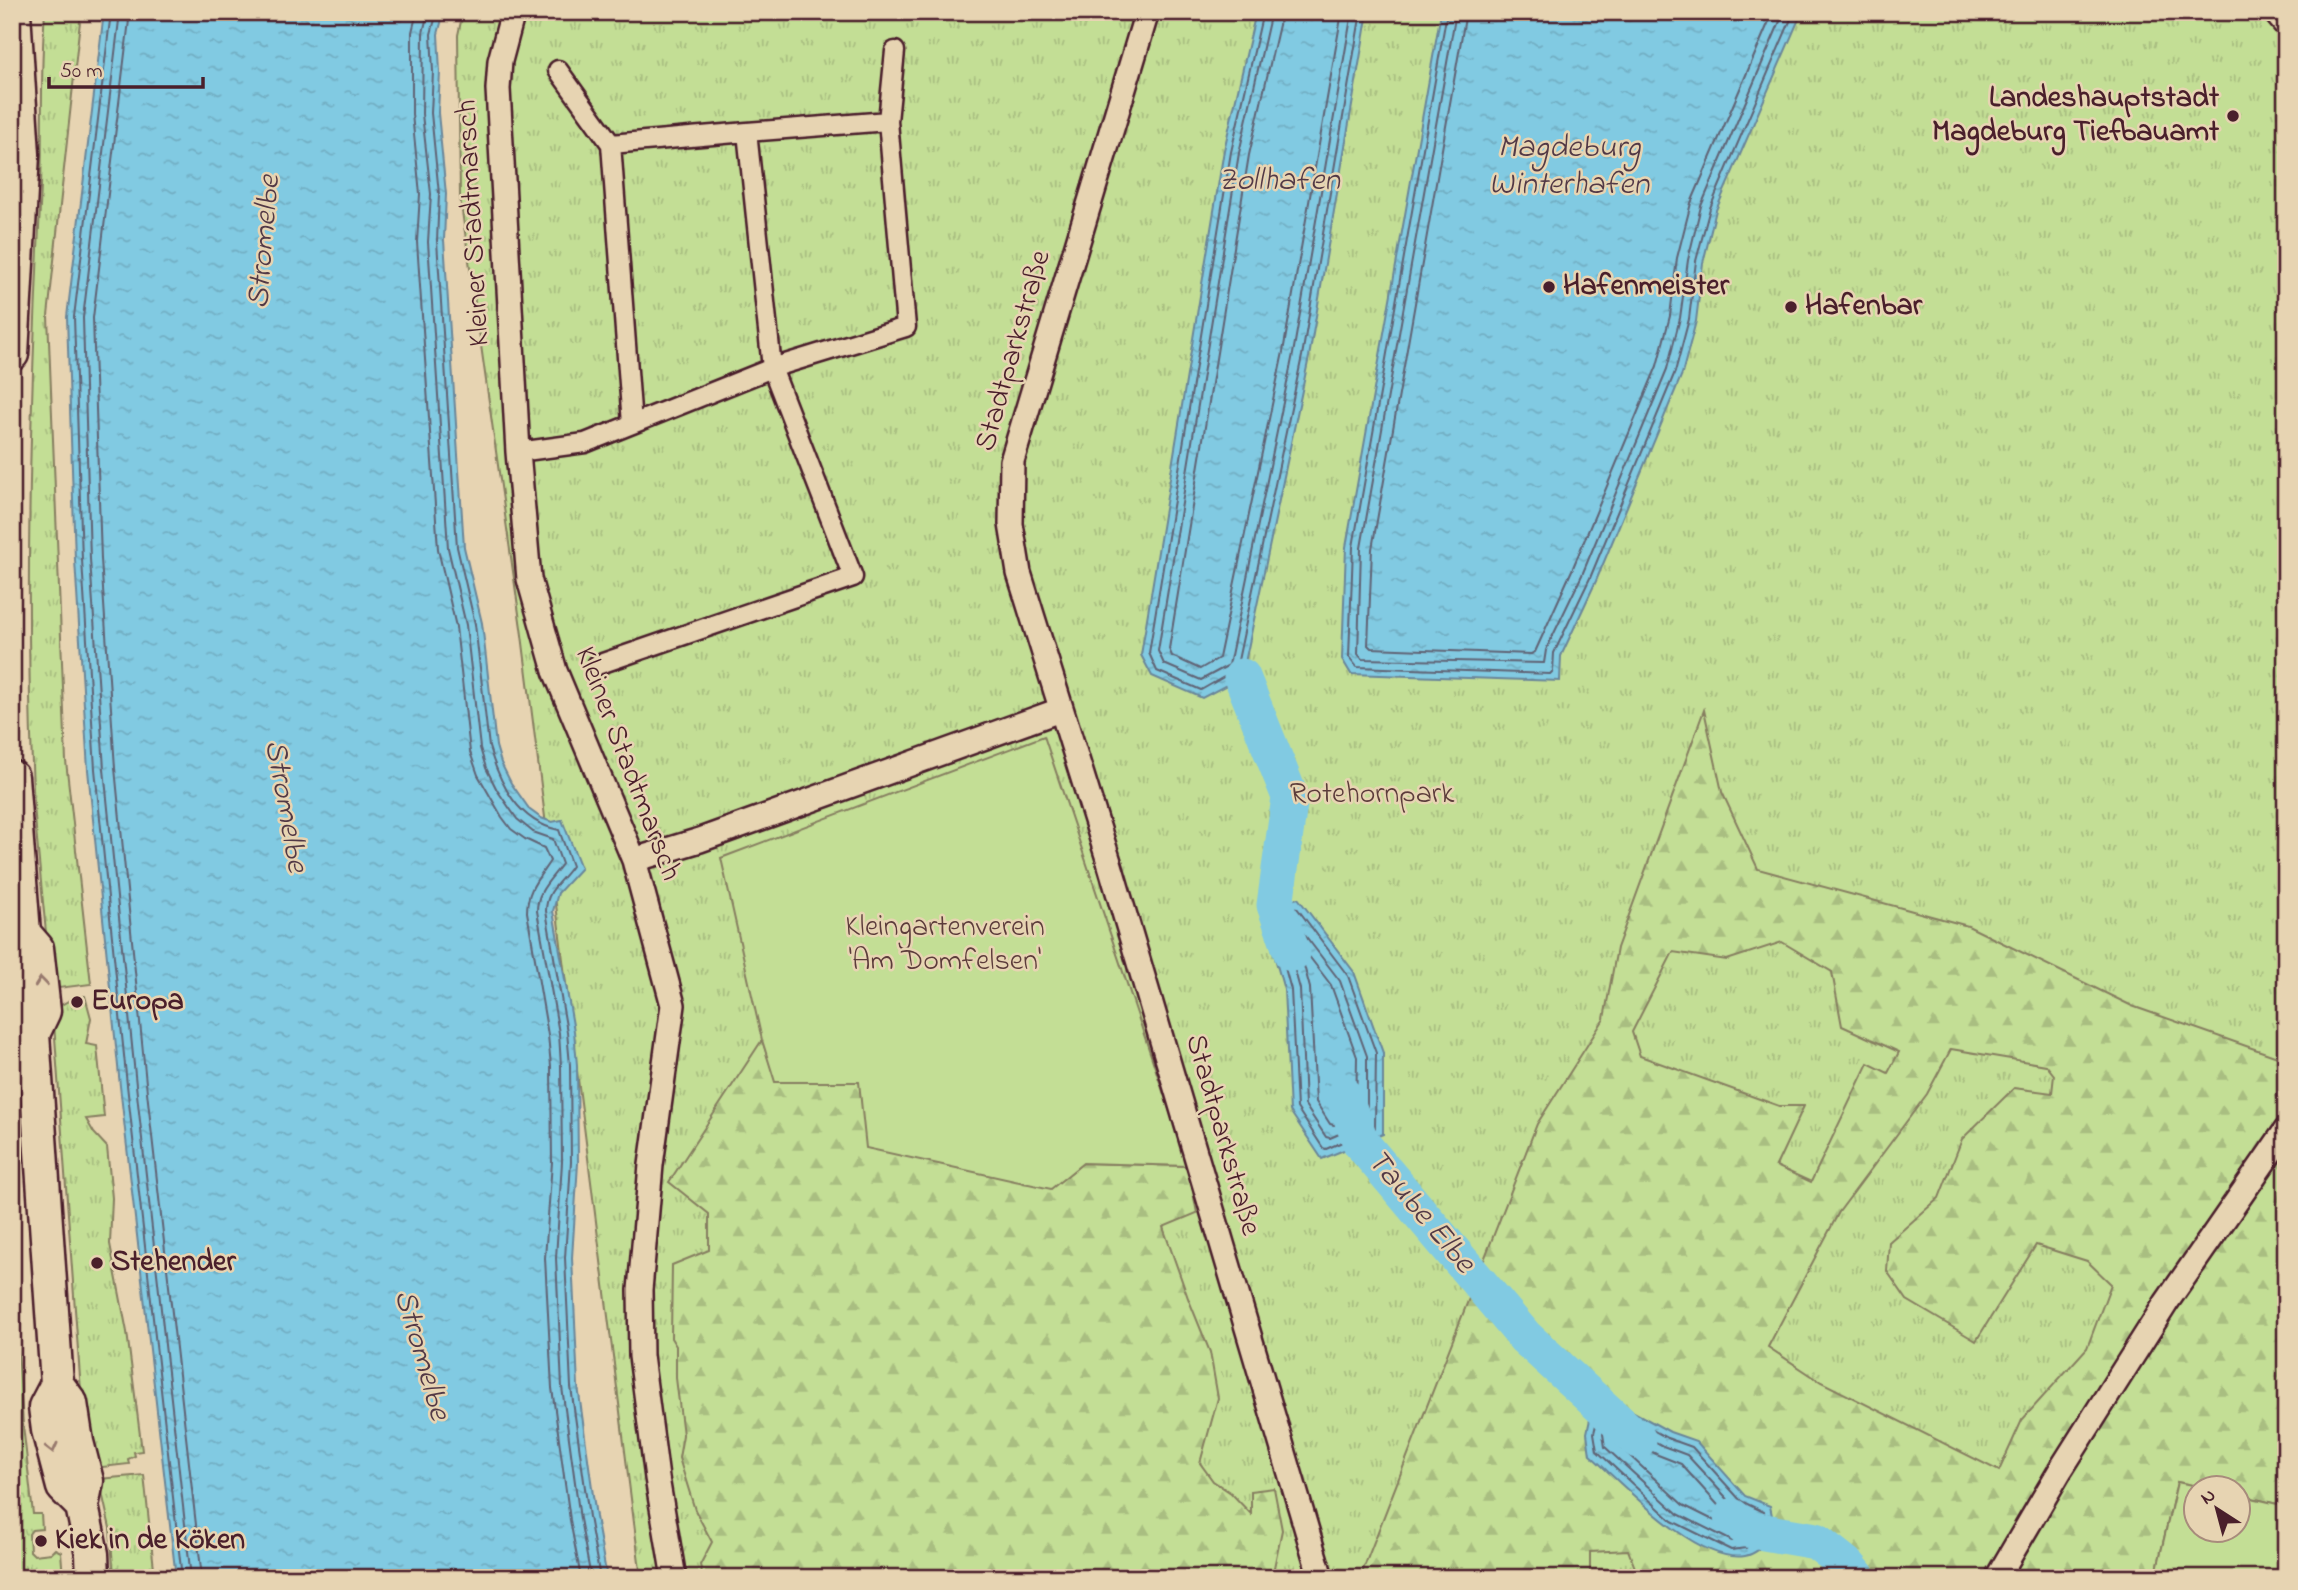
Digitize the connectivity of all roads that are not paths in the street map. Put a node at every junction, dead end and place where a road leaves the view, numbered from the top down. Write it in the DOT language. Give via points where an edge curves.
graph roads {
  1 [pos="14,12"];
  2 [pos="513,12"];
  3 [pos="1147,12"];
  4 [pos="2275,12"];
  5 [pos="2286,24"];
  6 [pos="895,51"];
  7 [pos="558,69"];
  8 [pos="888,121"];
  9 [pos="747,132"];
  10 [pos="611,144"];
  11 [pos="12,354"];
  12 [pos="772,368"];
  13 [pos="632,424"];
  14 [pos="518,452"];
  15 [pos="597,665"];
  16 [pos="1060,710"];
  17 [pos="12,777"];
  18 [pos="634,860"];
  19 [pos="22,1035"];
  20 [pos="2286,1130"];
  21 [pos="1997,1577"];
  22 [pos="93,1578"];
  23 [pos="674,1578"];
  24 [pos="1321,1578"];
  1 -- 11 [label="main road" via="23,154"];
  2 -- 14 [label="street, Kleiner Stadtmarsch" via="498,89"];
  3 -- 16 [label="street, Stadtparkstraße" via="1012,461 1011,524 1019,573"];
  4 -- 5 [label="street"];
  6 -- 8 [label="street"];
  7 -- 10 [label="street"];
  8 -- 9 [label="street"];
  8 -- 12 [label="street" via="906,327"];
  9 -- 10 [label="street"];
  9 -- 12 [label="street"];
  10 -- 13 [label="street"];
  12 -- 13 [label="street"];
  12 -- 15 [label="street" via="853,577"];
  13 -- 14 [label="street" via="585,443"];
  14 -- 18 [label="street, Kleiner Stadtmarsch" via="529,579 555,671"];
  16 -- 18 [label="street"];
  16 -- 24 [label="street, Stadtparkstraße"];
  17 -- 19 [label="main road" via="24,933 13,950"];
  18 -- 23 [label="street, Kleiner Stadtmarsch" via="673,1005 640,1290 641,1356"];
  19 -- 22 [label="main road" via="57,1384 44,1407 63,1487 82,1506"];
  20 -- 21 [label="street" via="2166,1303"];
}
